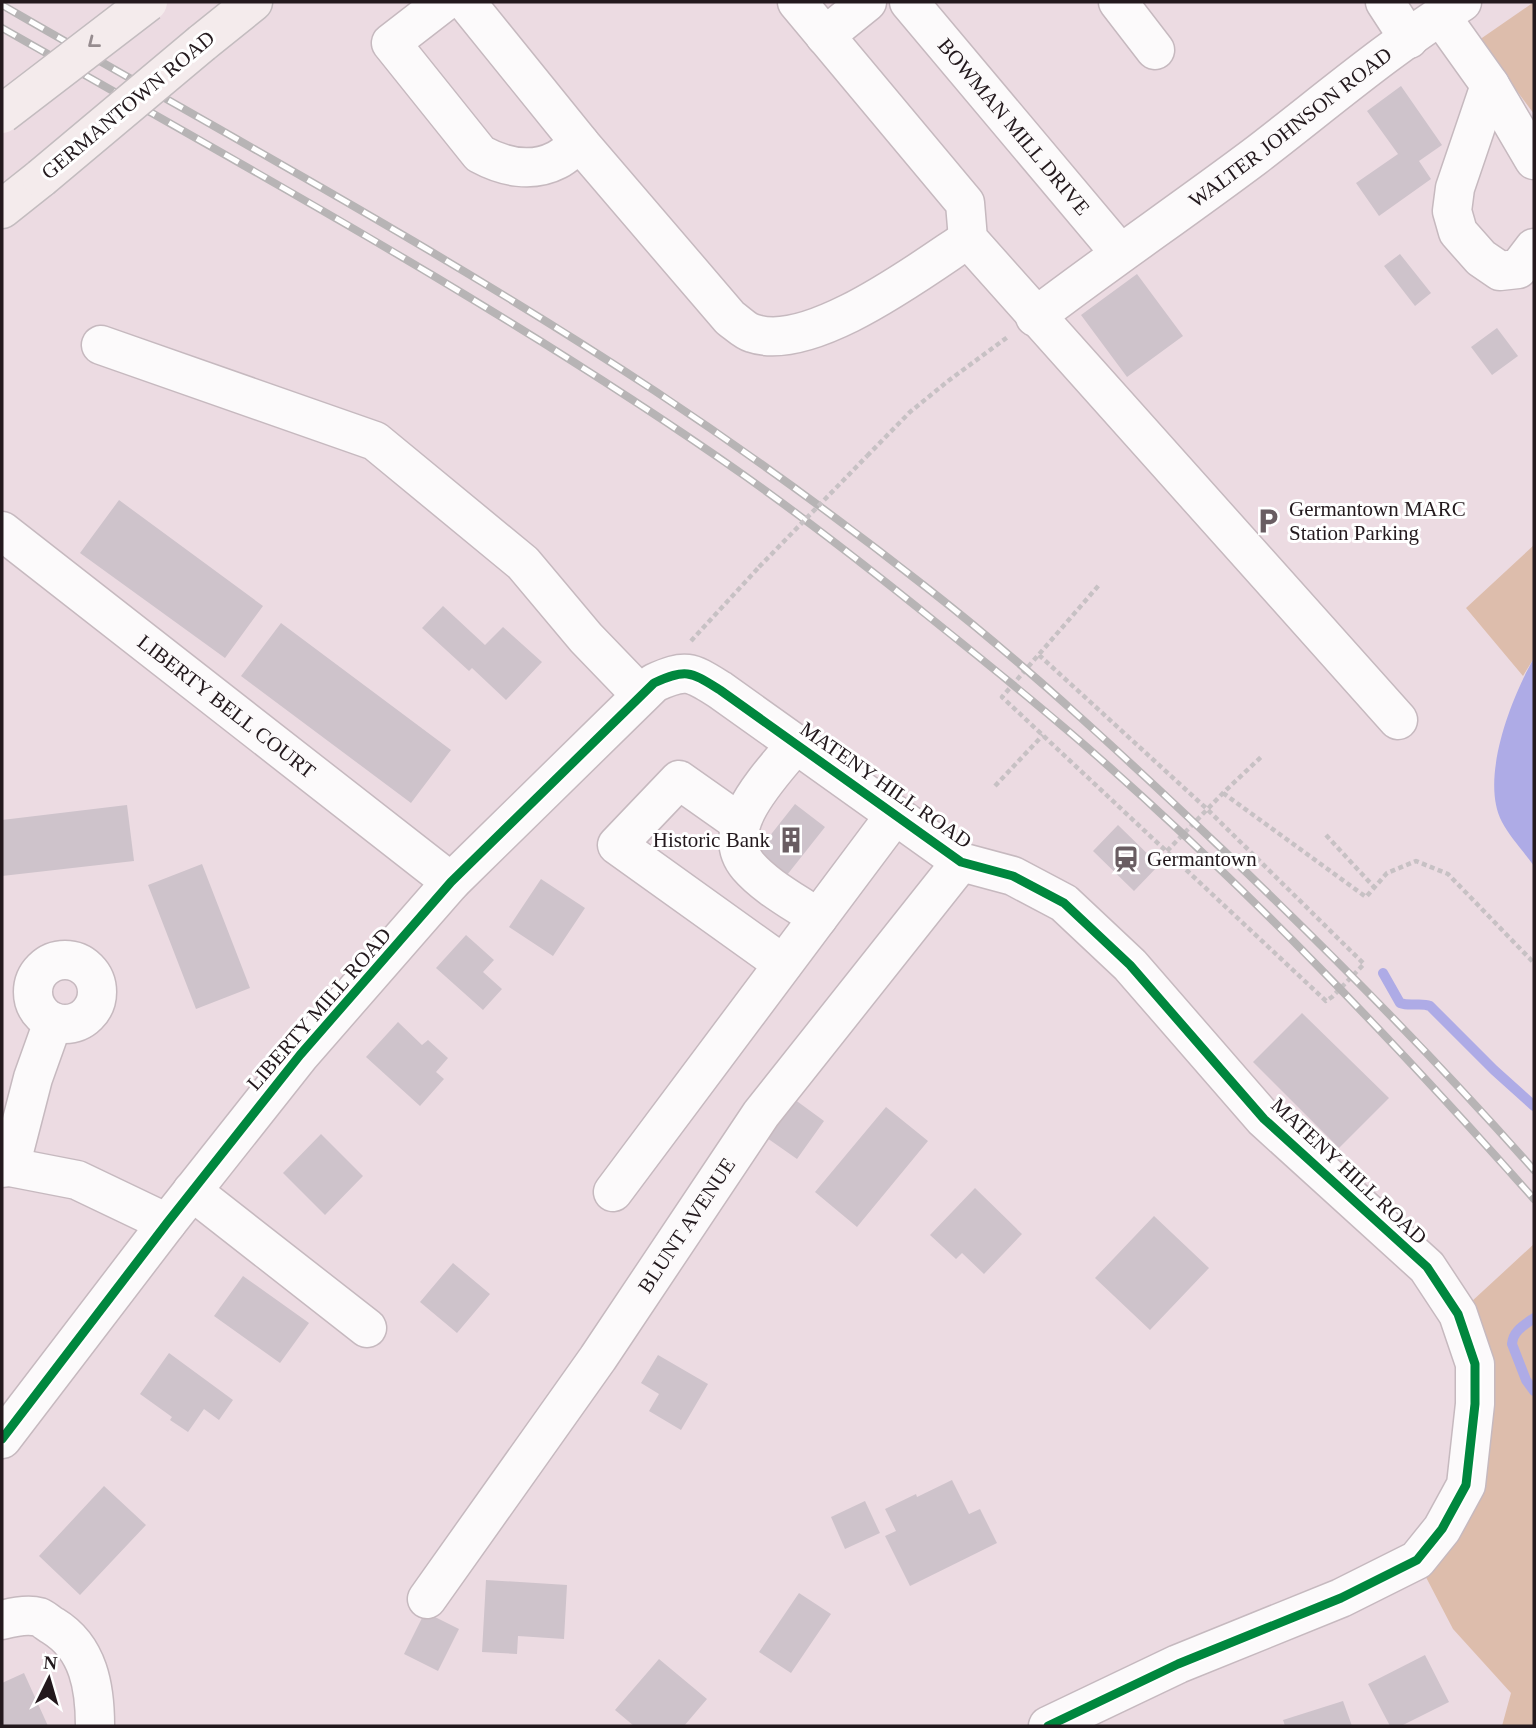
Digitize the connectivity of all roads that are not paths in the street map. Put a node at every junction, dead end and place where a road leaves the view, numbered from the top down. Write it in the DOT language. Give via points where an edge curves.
graph roads {
  1 [pos="148,2"];
  2 [pos="253,2"];
  3 [pos="444,2"];
  4 [pos="466,2"];
  5 [pos="797,2"];
  6 [pos="867,2"];
  7 [pos="909,2"];
  8 [pos="1118,2"];
  9 [pos="1385,2"];
  10 [pos="1451,8"];
  11 [pos="825,36"];
  12 [pos="1409,38"];
  13 [pos="1154,50"];
  14 [pos="1490,85"];
  15 [pos="2,114"];
  16 [pos="580,143"];
  17 [pos="1534,160"];
  18 [pos="2,209"];
  19 [pos="968,239"];
  20 [pos="1534,248"];
  21 [pos="1120,253"];
  22 [pos="1035,317"];
  23 [pos="101,345"];
  24 [pos="2,531"];
  25 [pos="676,673"];
  26 [pos="641,695"];
  27 [pos="1398,720"];
  28 [pos="796,744"];
  29 [pos="895,815"];
  30 [pos="740,824"];
  31 [pos="961,862"];
  32 [pos="451,882"];
  33 [pos="818,918"];
  34 [pos="783,964"];
  35 [pos="53,1022"];
  36 [pos="6,1167"];
  37 [pos="192,1191"];
  38 [pos="612,1192"];
  39 [pos="167,1223"];
  40 [pos="367,1328"];
  41 [pos="2,1438"];
  42 [pos="427,1599"];
  43 [pos="2,1620"];
  44 [pos="95,1726"];
  45 [pos="1048,1726"];
  1 -- 15 [label="main road, one-way, bridge"];
  2 -- 18 [label="main road, GERMANTOWN ROAD, bridge"];
  3 -- 16 [label="street" via="391,43 480,154 527,168 556,161"];
  4 -- 16 [label="street"];
  5 -- 11 [label="street"];
  6 -- 11 [label="street"];
  7 -- 21 [label="street, BOWMAN MILL DRIVE"];
  8 -- 13 [label="street"];
  9 -- 12 [label="street"];
  10 -- 12 [label="street, WALTER JOHNSON ROAD"];
  10 -- 14 [label="street"];
  11 -- 19 [label="street" via="965,203"];
  12 -- 21 [label="street, WALTER JOHNSON ROAD"];
  14 -- 17 [label="street"];
  14 -- 20 [label="street" via="1455,188 1452,211 1458,232 1500,271 1518,270"];
  16 -- 19 [label="street" via="730,318 752,333 783,336 860,309"];
  19 -- 22 [label="street"];
  21 -- 22 [label="street, WALTER JOHNSON ROAD"];
  22 -- 27 [label="street"];
  23 -- 26 [label="street" via="375,441 523,563"];
  24 -- 32 [label="street, LIBERTY BELL COURT"];
  25 -- 26 [label="street, LIBERTY MILL ROAD"];
  25 -- 28 [label="street, MATENY HILL ROAD" via="696,674"];
  26 -- 32 [label="street, LIBERTY MILL ROAD"];
  28 -- 29 [label="street, MATENY HILL ROAD"];
  28 -- 30 [label="street" via="749,805"];
  29 -- 31 [label="street, MATENY HILL ROAD"];
  29 -- 33 [label="street"];
  30 -- 33 [label="street" via="738,845 747,864"];
  30 -- 34 [label="street" via="679,780 617,845"];
  31 -- 42 [label="street, BLUNT AVENUE" via="761,1114 598,1358"];
  31 -- 45 [label="street, MATENY HILL ROAD" via="1013,876 1064,903 1130,965 1264,1119 1427,1267 1458,1314 1475,1364 1466,1485 1442,1529 1417,1560"];
  32 -- 37 [label="street, LIBERTY MILL ROAD" via="300,1055"];
  33 -- 34 [label="street"];
  34 -- 38 [label="street"];
  35 -- 36 [label="street"];
  36 -- 39 [label="street" via="77,1180"];
  37 -- 39 [label="street, LIBERTY MILL ROAD"];
  37 -- 40 [label="street"];
  39 -- 41 [label="street, LIBERTY MILL ROAD"];
  43 -- 44 [label="street" via="39,1617 79,1649 90,1674"];
}
